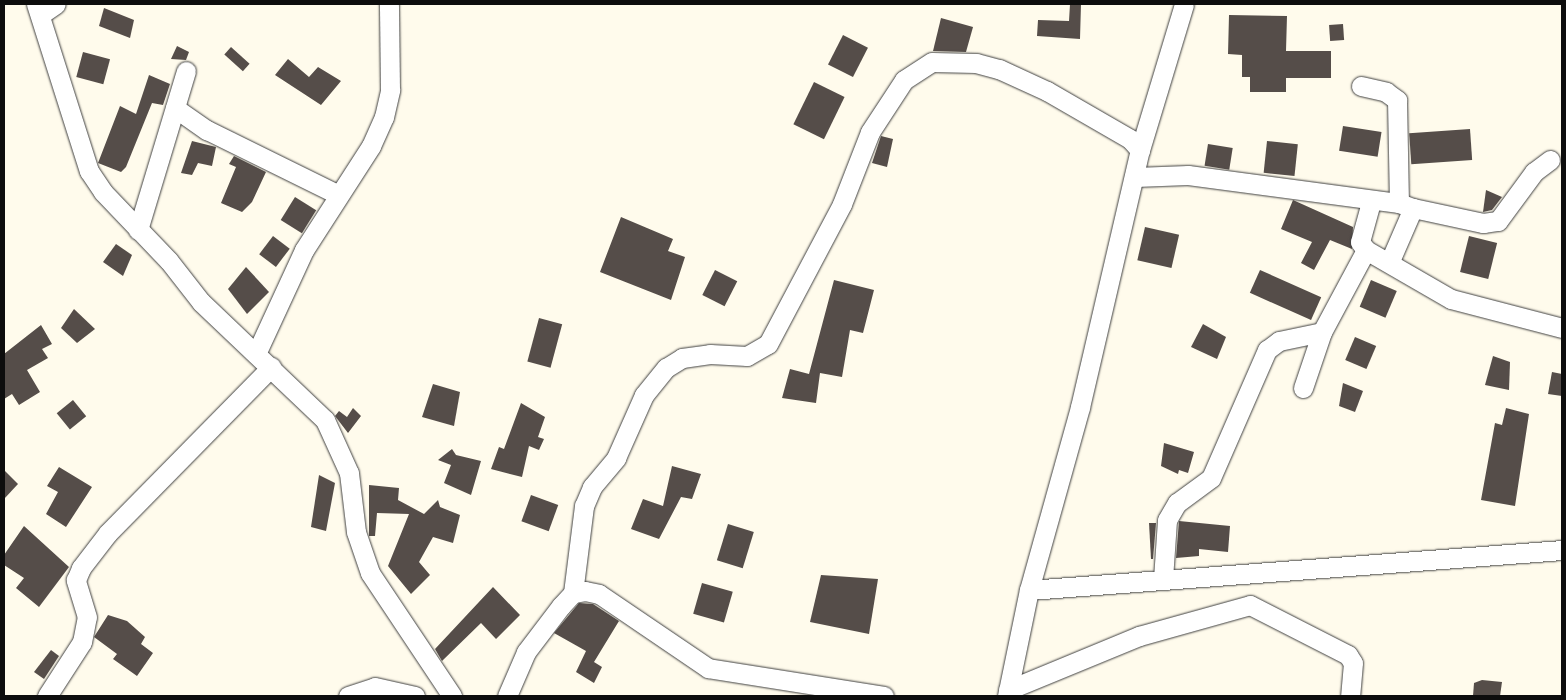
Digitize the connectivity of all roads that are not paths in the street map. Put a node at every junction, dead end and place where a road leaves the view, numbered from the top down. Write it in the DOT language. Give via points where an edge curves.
graph roads {
  1 [pos="56,4"];
  2 [pos="389,4"];
  3 [pos="1184,4"];
  4 [pos="38,10"];
  5 [pos="186,71"];
  6 [pos="1361,86"];
  7 [pos="175,108"];
  8 [pos="1140,150"];
  9 [pos="1550,160"];
  10 [pos="1134,177"];
  11 [pos="339,195"];
  12 [pos="1371,202"];
  13 [pos="1406,206"];
  14 [pos="138,230"];
  15 [pos="1366,250"];
  16 [pos="1390,261"];
  17 [pos="1562,328"];
  18 [pos="1322,332"];
  19 [pos="256,354"];
  20 [pos="271,366"];
  21 [pos="1302,388"];
  22 [pos="1562,550"];
  23 [pos="1163,579"];
  24 [pos="1029,590"];
  25 [pos="573,593"];
  26 [pos="1008,693"];
  27 [pos="47,696"];
  28 [pos="348,696"];
  29 [pos="415,696"];
  30 [pos="452,696"];
  31 [pos="507,696"];
  32 [pos="884,696"];
  33 [pos="1350,696"];
  1 -- 4 [label="street"];
  2 -- 11 [label="street" via="390,90 384,117 371,146"];
  3 -- 8 [label="street"];
  4 -- 14 [label="street" via="90,171"];
  5 -- 7 [label="street"];
  6 -- 13 [label="street" via="1386,92 1397,100"];
  7 -- 11 [label="street" via="207,130"];
  7 -- 14 [label="street"];
  8 -- 10 [label="street"];
  8 -- 25 [label="street" via="1126,136 1047,91 999,69 976,63 932,62 904,80 870,132 842,204 768,344 747,356 710,354 682,358 666,368 644,395 616,458 592,487 584,506"];
  9 -- 13 [label="street" via="1534,172 1498,221 1483,223"];
  10 -- 12 [label="street" via="1188,175"];
  10 -- 24 [label="street" via="1080,407"];
  11 -- 19 [label="street" via="304,250"];
  12 -- 13 [label="street"];
  12 -- 15 [label="street" via="1360,242"];
  13 -- 16 [label="street"];
  14 -- 19 [label="street" via="213,315"];
  15 -- 16 [label="street"];
  15 -- 18 [label="street"];
  16 -- 17 [label="street" via="1451,299"];
  18 -- 21 [label="street"];
  18 -- 23 [label="street" via="1279,341 1266,350 1211,478 1177,503 1167,520"];
  19 -- 20 [label="street"];
  20 -- 27 [label="street" via="108,533 81,568 76,580 87,617 84,636"];
  20 -- 30 [label="street" via="325,420 341,447 349,473 356,532 370,572"];
  22 -- 23 [label="street"];
  23 -- 24 [label="street"];
  24 -- 26 [label="street"];
  25 -- 31 [label="street" via="526,652"];
  25 -- 32 [label="street" via="599,594 699,663 719,672"];
  26 -- 33 [label="street" via="1139,636 1250,604 1348,655 1353,663"];
  28 -- 29 [label="street" via="375,687"];
}
